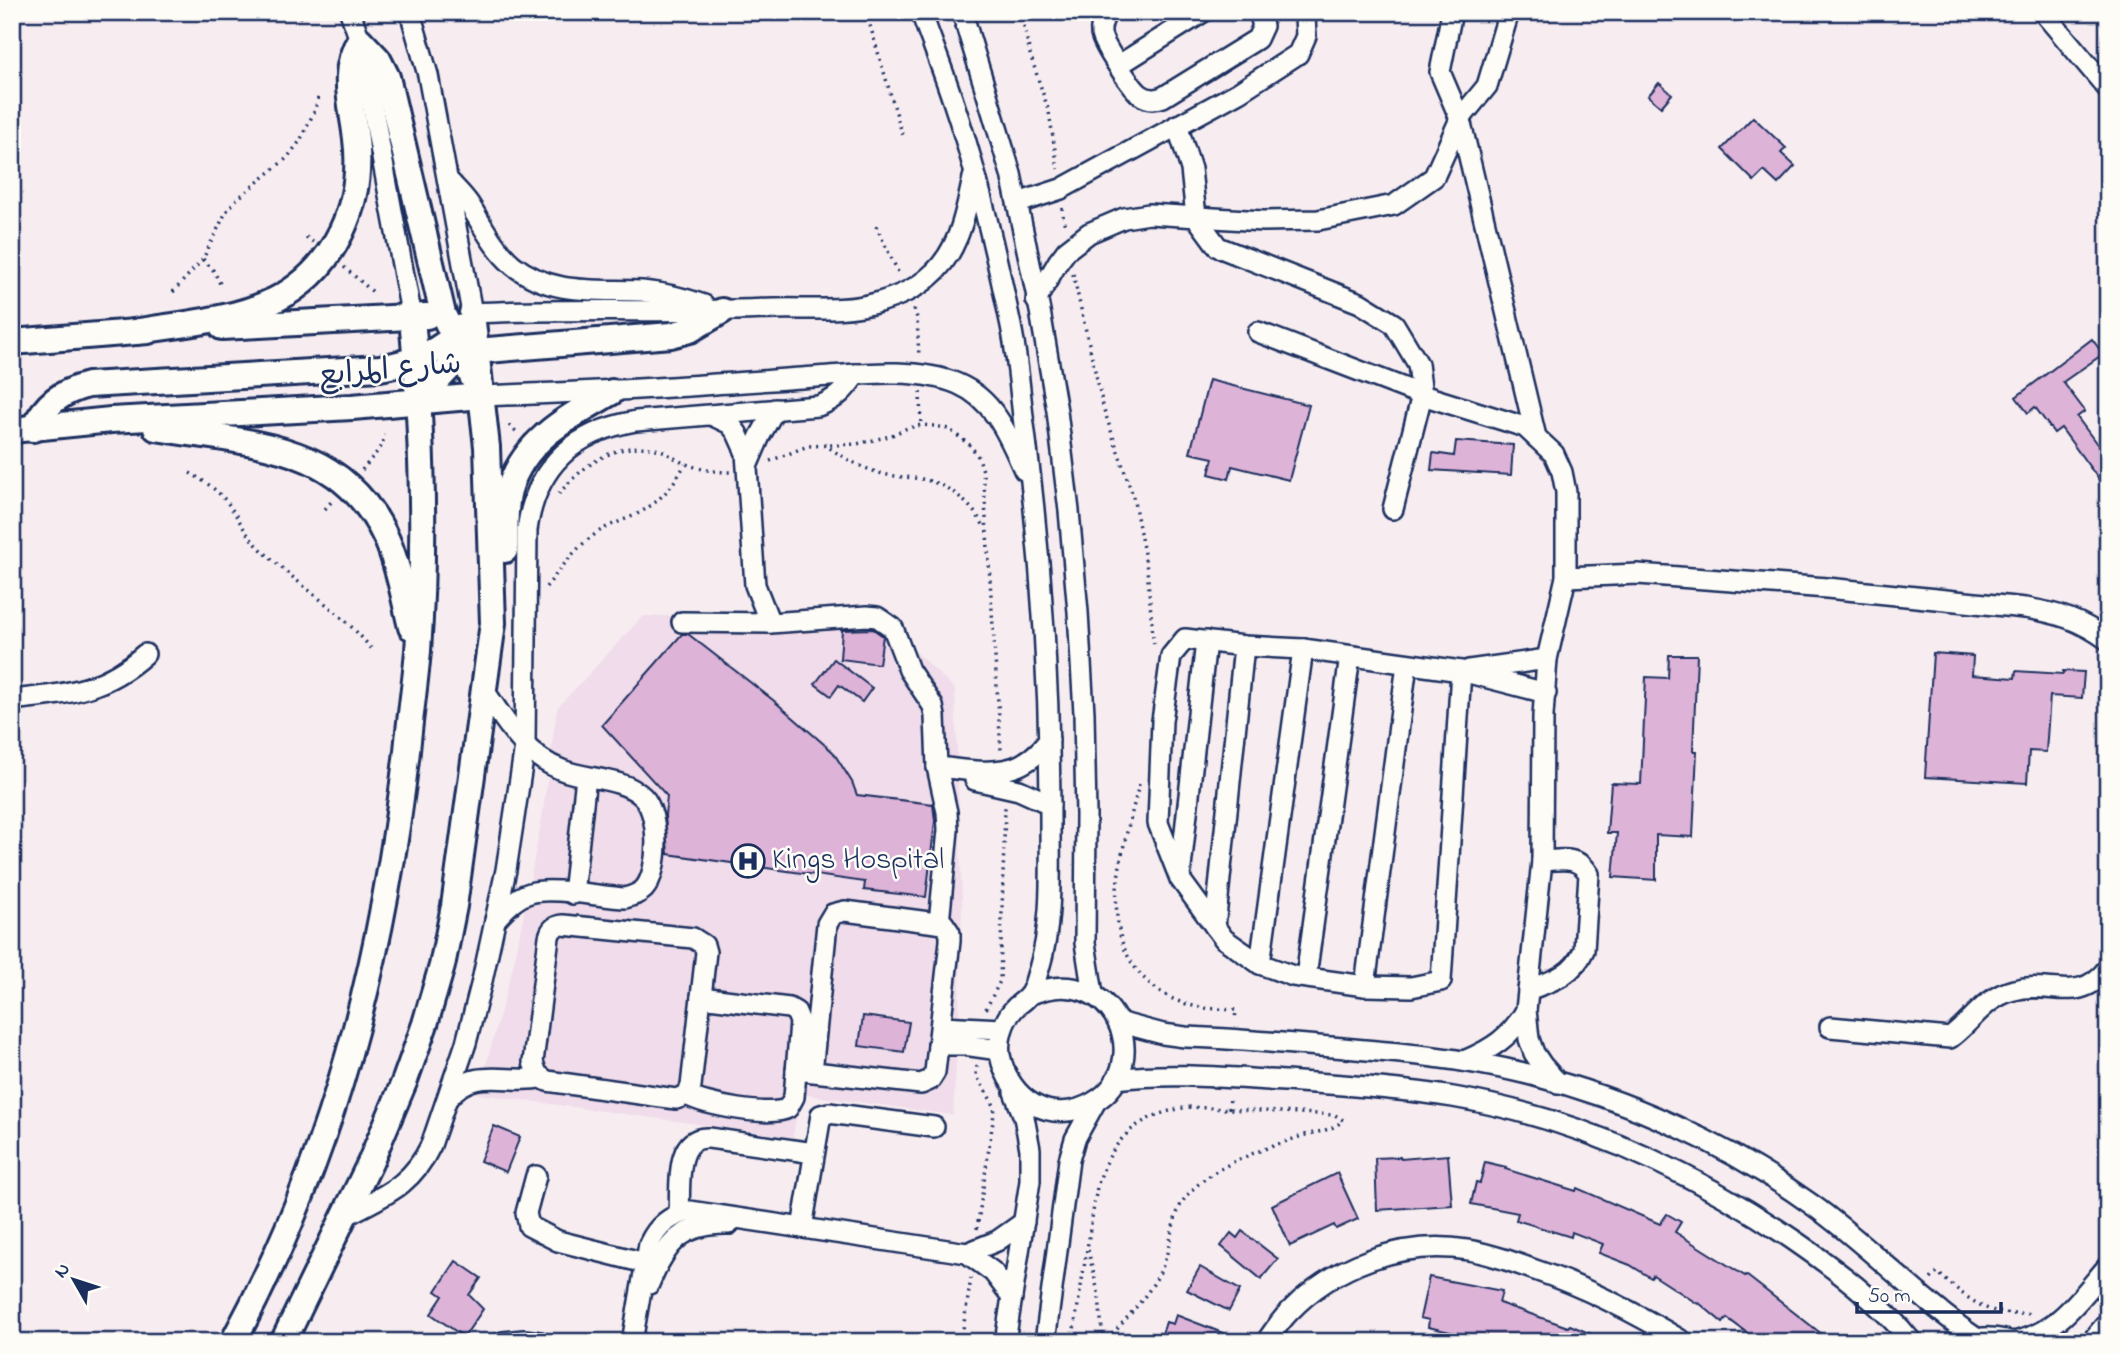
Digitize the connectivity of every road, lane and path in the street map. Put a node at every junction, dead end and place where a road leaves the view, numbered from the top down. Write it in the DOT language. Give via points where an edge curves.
graph roads {
  1 [pos="295,12"];
  2 [pos="350,12"];
  3 [pos="410,12"];
  4 [pos="866,12"];
  5 [pos="921,12"];
  6 [pos="962,12"];
  7 [pos="1021,12"];
  8 [pos="1107,12"];
  9 [pos="1203,12"];
  10 [pos="1259,12"];
  11 [pos="1303,12"];
  12 [pos="1452,12"];
  13 [pos="1509,12"];
  14 [pos="2043,12"];
  15 [pos="302,18"];
  16 [pos="360,40"];
  17 [pos="1245,48"];
  18 [pos="1119,65"];
  19 [pos="1262,77"];
  20 [pos="1185,85"];
  21 [pos="2108,89"];
  22 [pos="319,94"];
  23 [pos="1202,112"];
  24 [pos="1461,119"];
  25 [pos="1177,125"];
  26 [pos="903,136"];
  27 [pos="974,172"];
  28 [pos="448,179"];
  29 [pos="1060,189"];
  30 [pos="1018,203"];
  31 [pos="1196,217"];
  32 [pos="876,226"];
  33 [pos="1067,250"];
  34 [pos="204,259"];
  35 [pos="222,288"];
  36 [pos="908,291"];
  37 [pos="173,292"];
  38 [pos="1036,300"];
  39 [pos="722,311"];
  40 [pos="472,313"];
  41 [pos="443,314"];
  42 [pos="412,318"];
  43 [pos="134,332"];
  44 [pos="1258,332"];
  45 [pos="12,342"];
  46 [pos="457,352"];
  47 [pos="416,360"];
  48 [pos="856,374"];
  49 [pos="919,374"];
  50 [pos="612,391"];
  51 [pos="1422,395"];
  52 [pos="474,396"];
  53 [pos="420,399"];
  54 [pos="775,409"];
  55 [pos="711,415"];
  56 [pos="111,420"];
  57 [pos="921,425"];
  58 [pos="23,429"];
  59 [pos="1536,437"];
  60 [pos="824,444"];
  61 [pos="685,464"];
  62 [pos="748,467"];
  63 [pos="190,473"];
  64 [pos="1032,487"];
  65 [pos="556,497"];
  66 [pos="1393,509"];
  67 [pos="986,529"];
  68 [pos="1566,577"];
  69 [pos="543,580"];
  70 [pos="682,622"];
  71 [pos="492,623"];
  72 [pos="769,623"];
  73 [pos="2108,640"];
  74 [pos="1206,641"];
  75 [pos="1244,646"];
  76 [pos="1303,649"];
  77 [pos="373,651"];
  78 [pos="418,653"];
  79 [pos="145,654"];
  80 [pos="1350,656"];
  81 [pos="1154,657"];
  82 [pos="1547,659"];
  83 [pos="1407,664"];
  84 [pos="1461,671"];
  85 [pos="485,690"];
  86 [pos="1546,693"];
  87 [pos="12,700"];
  88 [pos="1049,740"];
  89 [pos="526,746"];
  90 [pos="1003,771"];
  91 [pos="938,773"];
  92 [pos="586,777"];
  93 [pos="1140,778"];
  94 [pos="1050,804"];
  95 [pos="1542,861"];
  96 [pos="1180,880"];
  97 [pos="573,894"];
  98 [pos="608,897"];
  99 [pos="495,920"];
  100 [pos="939,923"];
  101 [pos="1215,927"];
  102 [pos="604,929"];
  103 [pos="1259,964"];
  104 [pos="2108,968"];
  105 [pos="1306,977"];
  106 [pos="821,986"];
  107 [pos="1365,986"];
  108 [pos="1093,994"];
  109 [pos="1029,995"];
  110 [pos="701,997"];
  111 [pos="1527,1000"];
  112 [pos="796,1012"];
  113 [pos="1118,1022"];
  114 [pos="1830,1027"];
  115 [pos="1002,1029"];
  116 [pos="940,1035"];
  117 [pos="1233,1040"];
  118 [pos="999,1049"];
  119 [pos="1464,1061"];
  120 [pos="804,1071"];
  121 [pos="541,1078"];
  122 [pos="1231,1078"];
  123 [pos="1116,1079"];
  124 [pos="1558,1083"];
  125 [pos="1012,1087"];
  126 [pos="687,1095"];
  127 [pos="448,1098"];
  128 [pos="1096,1101"];
  129 [pos="1229,1109"];
  130 [pos="782,1112"];
  131 [pos="819,1121"];
  132 [pos="934,1127"];
  133 [pos="814,1153"];
  134 [pos="536,1175"];
  135 [pos="679,1213"];
  136 [pos="345,1216"];
  137 [pos="1024,1223"];
  138 [pos="776,1225"];
  139 [pos="802,1228"];
  140 [pos="1088,1248"];
  141 [pos="967,1253"];
  142 [pos="645,1263"];
  143 [pos="2108,1266"];
  144 [pos="1918,1293"];
  145 [pos="1012,1297"];
  146 [pos="639,1311"];
  147 [pos="2041,1311"];
  148 [pos="1892,1321"];
  149 [pos="2108,1322"];
  150 [pos="1971,1340"];
  151 [pos="233,1342"];
  152 [pos="284,1342"];
  153 [pos="503,1342"];
  154 [pos="540,1342"];
  155 [pos="632,1342"];
  156 [pos="1005,1342"];
  157 [pos="1045,1342"];
  158 [pos="1072,1342"];
  159 [pos="1104,1342"];
  160 [pos="1266,1342"];
  161 [pos="1684,1342"];
  162 [pos="1874,1342"];
  163 [pos="1912,1342"];
  164 [pos="2014,1342"];
  165 [pos="2091,1342"];
  1 -- 15 [label="path"];
  2 -- 16 [label="street"];
  3 -- 28 [label="street" via="428,75"];
  4 -- 26 [label="path"];
  5 -- 27 [label="street"];
  6 -- 30 [label="street"];
  7 -- 29 [label="path" via="1049,112"];
  8 -- 18 [label="street" via="1101,34"];
  9 -- 18 [label="street"];
  10 -- 17 [label="street" via="1261,33"];
  11 -- 19 [label="street" via="1306,36 1298,54"];
  12 -- 24 [label="street" via="1440,72"];
  13 -- 24 [label="street" via="1487,86"];
  14 -- 21 [label="street"];
  16 -- 41 [label="main road" via="387,77"];
  16 -- 42 [label="street"];
  16 -- 43 [label="main road" via="349,64 348,80 358,169 354,196 346,223 328,254 297,286 274,300 238,313"];
  17 -- 19 [label="street"];
  17 -- 20 [label="street"];
  18 -- 20 [label="street" via="1145,98 1163,97"];
  19 -- 23 [label="street"];
  20 -- 23 [label="street"];
  22 -- 34 [label="path" via="300,141 226,212"];
  23 -- 25 [label="street"];
  24 -- 31 [label="street" via="1434,177 1394,205 1318,220"];
  24 -- 59 [label="street"];
  25 -- 29 [label="street"];
  25 -- 31 [label="street" via="1191,169"];
  27 -- 36 [label="street" via="962,227 949,254 929,277"];
  27 -- 64 [label="street" via="1011,326"];
  28 -- 39 [label="street" via="501,252 531,276 567,289 660,294"];
  28 -- 40 [label="street"];
  29 -- 30 [label="street"];
  29 -- 33 [label="path"];
  30 -- 38 [label="street"];
  31 -- 33 [label="street" via="1149,214 1124,218 1088,233"];
  31 -- 51 [label="street" via="1217,247 1360,303 1394,324 1418,364"];
  32 -- 36 [label="path"];
  33 -- 38 [label="street"];
  33 -- 81 [label="path" via="1101,398 1133,496 1149,582"];
  34 -- 35 [label="path"];
  34 -- 37 [label="path"];
  36 -- 39 [label="street" via="874,304"];
  36 -- 49 [label="path" via="917,318"];
  38 -- 108 [label="street" via="1057,411 1078,612 1086,777 1086,943"];
  39 -- 40 [label="street"];
  39 -- 46 [label="main road" via="690,330 671,335"];
  40 -- 41 [label="main road, شارع المرابع"];
  40 -- 46 [label="main road, شارع المرابع"];
  41 -- 42 [label="main road, شارع المرابع"];
  41 -- 46 [label="main road"];
  42 -- 43 [label="main road, شارع المرابع"];
  42 -- 46 [label="main road"];
  42 -- 47 [label="main road"];
  43 -- 45 [label="main road, شارع المرابع"];
  44 -- 51 [label="street"];
  46 -- 47 [label="main road"];
  46 -- 52 [label="main road, شارع المرابع"];
  46 -- 53 [label="main road"];
  47 -- 53 [label="main road"];
  47 -- 58 [label="main road" via="380,368 88,385 54,399"];
  48 -- 49 [label="street"];
  48 -- 50 [label="street"];
  48 -- 54 [label="street" via="831,401"];
  49 -- 57 [label="path"];
  49 -- 64 [label="street" via="961,385 982,399 998,417"];
  50 -- 52 [label="street"];
  50 -- 71 [label="main road" via="544,435 517,470 509,493 503,581"];
  51 -- 59 [label="street" via="1507,420"];
  51 -- 66 [label="street"];
  52 -- 53 [label="main road, شارع المرابع"];
  52 -- 71 [label="main road" via="486,447"];
  53 -- 56 [label="main road, شارع المرابع"];
  53 -- 78 [label="main road"];
  54 -- 55 [label="street"];
  54 -- 62 [label="street"];
  55 -- 62 [label="street" via="737,433"];
  55 -- 89 [label="street" via="615,425 576,443 545,473 527,530"];
  56 -- 58 [label="main road, شارع المرابع"];
  56 -- 78 [label="main road" via="283,449 306,457 349,484 365,501 389,543"];
  57 -- 60 [label="path" via="874,441"];
  57 -- 67 [label="path" via="961,436 979,458"];
  59 -- 68 [label="street" via="1554,454 1562,472"];
  60 -- 62 [label="path"];
  60 -- 67 [label="path" via="869,470 920,479 953,491 978,514"];
  61 -- 62 [label="path" via="716,472"];
  61 -- 65 [label="path" via="651,448 623,449 596,460"];
  61 -- 69 [label="path" via="657,501 594,535 542,591"];
  62 -- 72 [label="street" via="755,584"];
  63 -- 77 [label="path" via="218,493 253,541 334,608"];
  64 -- 88 [label="street"];
  67 -- 90 [label="path"];
  68 -- 73 [label="street" via="1638,574 2025,608 2083,623"];
  68 -- 82 [label="street"];
  70 -- 72 [label="street"];
  71 -- 85 [label="main road"];
  72 -- 91 [label="street" via="867,616 886,621 898,637 909,670 933,706"];
  74 -- 75 [label="street"];
  74 -- 96 [label="street"];
  74 -- 96 [label="street" via="1185,639 1171,656 1162,721 1158,822"];
  75 -- 76 [label="street"];
  75 -- 101 [label="street"];
  76 -- 80 [label="street"];
  76 -- 103 [label="street"];
  78 -- 151 [label="main road" via="398,826 362,1011 305,1191"];
  79 -- 87 [label="street" via="120,674 90,688"];
  80 -- 83 [label="street"];
  80 -- 105 [label="street"];
  82 -- 84 [label="street"];
  82 -- 86 [label="street"];
  83 -- 84 [label="street"];
  83 -- 107 [label="street"];
  84 -- 86 [label="street"];
  84 -- 107 [label="street" via="1441,981 1411,988"];
  85 -- 89 [label="street"];
  85 -- 136 [label="main road" via="442,966 405,1080"];
  86 -- 95 [label="street"];
  88 -- 90 [label="street" via="1032,759"];
  88 -- 94 [label="street"];
  89 -- 92 [label="street" via="553,766"];
  89 -- 99 [label="street"];
  90 -- 91 [label="street"];
  91 -- 94 [label="street" via="1019,790"];
  91 -- 100 [label="street" via="948,830"];
  92 -- 97 [label="street"];
  92 -- 98 [label="street" via="633,789 647,801 654,818 649,881 635,895"];
  93 -- 117 [label="path" via="1117,888 1123,948 1145,981 1161,992 1197,1007 1236,1010"];
  94 -- 109 [label="street" via="1046,938"];
  95 -- 111 [label="street"];
  95 -- 111 [label="street" via="1571,859 1589,874 1584,950 1566,975"];
  96 -- 101 [label="street"];
  97 -- 98 [label="street"];
  97 -- 99 [label="street" via="530,892"];
  98 -- 102 [label="street"];
  99 -- 127 [label="street"];
  100 -- 106 [label="street" via="845,911 833,914 827,924"];
  100 -- 116 [label="street" via="947,928 950,941"];
  101 -- 103 [label="street"];
  102 -- 110 [label="street" via="699,940 706,952"];
  102 -- 121 [label="street" via="563,925 550,931 533,1062"];
  103 -- 105 [label="street"];
  104 -- 114 [label="street" via="2098,980 2069,991 2014,990 1989,1001 1950,1038"];
  105 -- 107 [label="street"];
  106 -- 112 [label="street"];
  106 -- 120 [label="street" via="816,1033"];
  108 -- 109 [label="street" via="1061,986"];
  108 -- 113 [label="street"];
  109 -- 115 [label="street"];
  110 -- 112 [label="street"];
  110 -- 126 [label="street"];
  111 -- 119 [label="street" via="1510,1034 1487,1052"];
  111 -- 124 [label="street" via="1534,1053"];
  112 -- 120 [label="street"];
  113 -- 117 [label="street" via="1163,1034"];
  113 -- 123 [label="street" via="1124,1041"];
  115 -- 116 [label="street"];
  115 -- 118 [label="street"];
  116 -- 118 [label="street" via="964,1045"];
  116 -- 120 [label="street" via="935,1072 926,1083"];
  117 -- 119 [label="street"];
  118 -- 125 [label="street"];
  119 -- 124 [label="street"];
  120 -- 130 [label="street" via="793,1103"];
  121 -- 126 [label="street" via="676,1100"];
  121 -- 127 [label="street" via="474,1079"];
  122 -- 123 [label="street" via="1176,1074"];
  122 -- 129 [label="path"];
  122 -- 148 [label="street" via="1454,1097 1606,1139 1678,1171 1763,1220 1842,1276"];
  123 -- 128 [label="street"];
  124 -- 144 [label="street" via="1629,1107 1753,1166 1854,1237"];
  125 -- 128 [label="street" via="1042,1108 1079,1109"];
  125 -- 137 [label="street" via="1030,1149"];
  126 -- 130 [label="street" via="701,1102"];
  127 -- 136 [label="street" via="431,1145 413,1174"];
  128 -- 157 [label="street" via="1069,1160"];
  129 -- 140 [label="path" via="1169,1110 1130,1130 1104,1166"];
  129 -- 159 [label="path" via="1335,1115 1343,1120 1221,1169 1195,1187 1177,1211 1167,1256 1153,1285"];
  130 -- 131 [label="street"];
  131 -- 132 [label="street" via="829,1113"];
  131 -- 133 [label="street"];
  133 -- 135 [label="street" via="698,1138 683,1155"];
  133 -- 139 [label="street"];
  134 -- 142 [label="street" via="526,1213 528,1226 558,1241"];
  135 -- 138 [label="street" via="701,1211"];
  135 -- 142 [label="street" via="654,1234"];
  136 -- 152 [label="main road"];
  137 -- 141 [label="street" via="998,1241"];
  137 -- 145 [label="street"];
  138 -- 139 [label="street"];
  138 -- 146 [label="street" via="703,1225 679,1236 661,1256"];
  139 -- 141 [label="street"];
  140 -- 158 [label="path"];
  140 -- 159 [label="path"];
  141 -- 145 [label="street" via="993,1272"];
  142 -- 146 [label="street"];
  143 -- 164 [label="street" via="2045,1332"];
  144 -- 147 [label="path" via="1937,1272 1988,1310 2018,1315"];
  144 -- 150 [label="street"];
  145 -- 156 [label="street"];
  146 -- 155 [label="street"];
  148 -- 162 [label="path"];
  148 -- 163 [label="street"];
  149 -- 165 [label="street"];
  150 -- 164 [label="street" via="1995,1337"];
  153 -- 154 [label="street"];
  160 -- 161 [label="street" via="1287,1313 1316,1287 1351,1266 1389,1253 1428,1247 1468,1250 1574,1284"];
}
